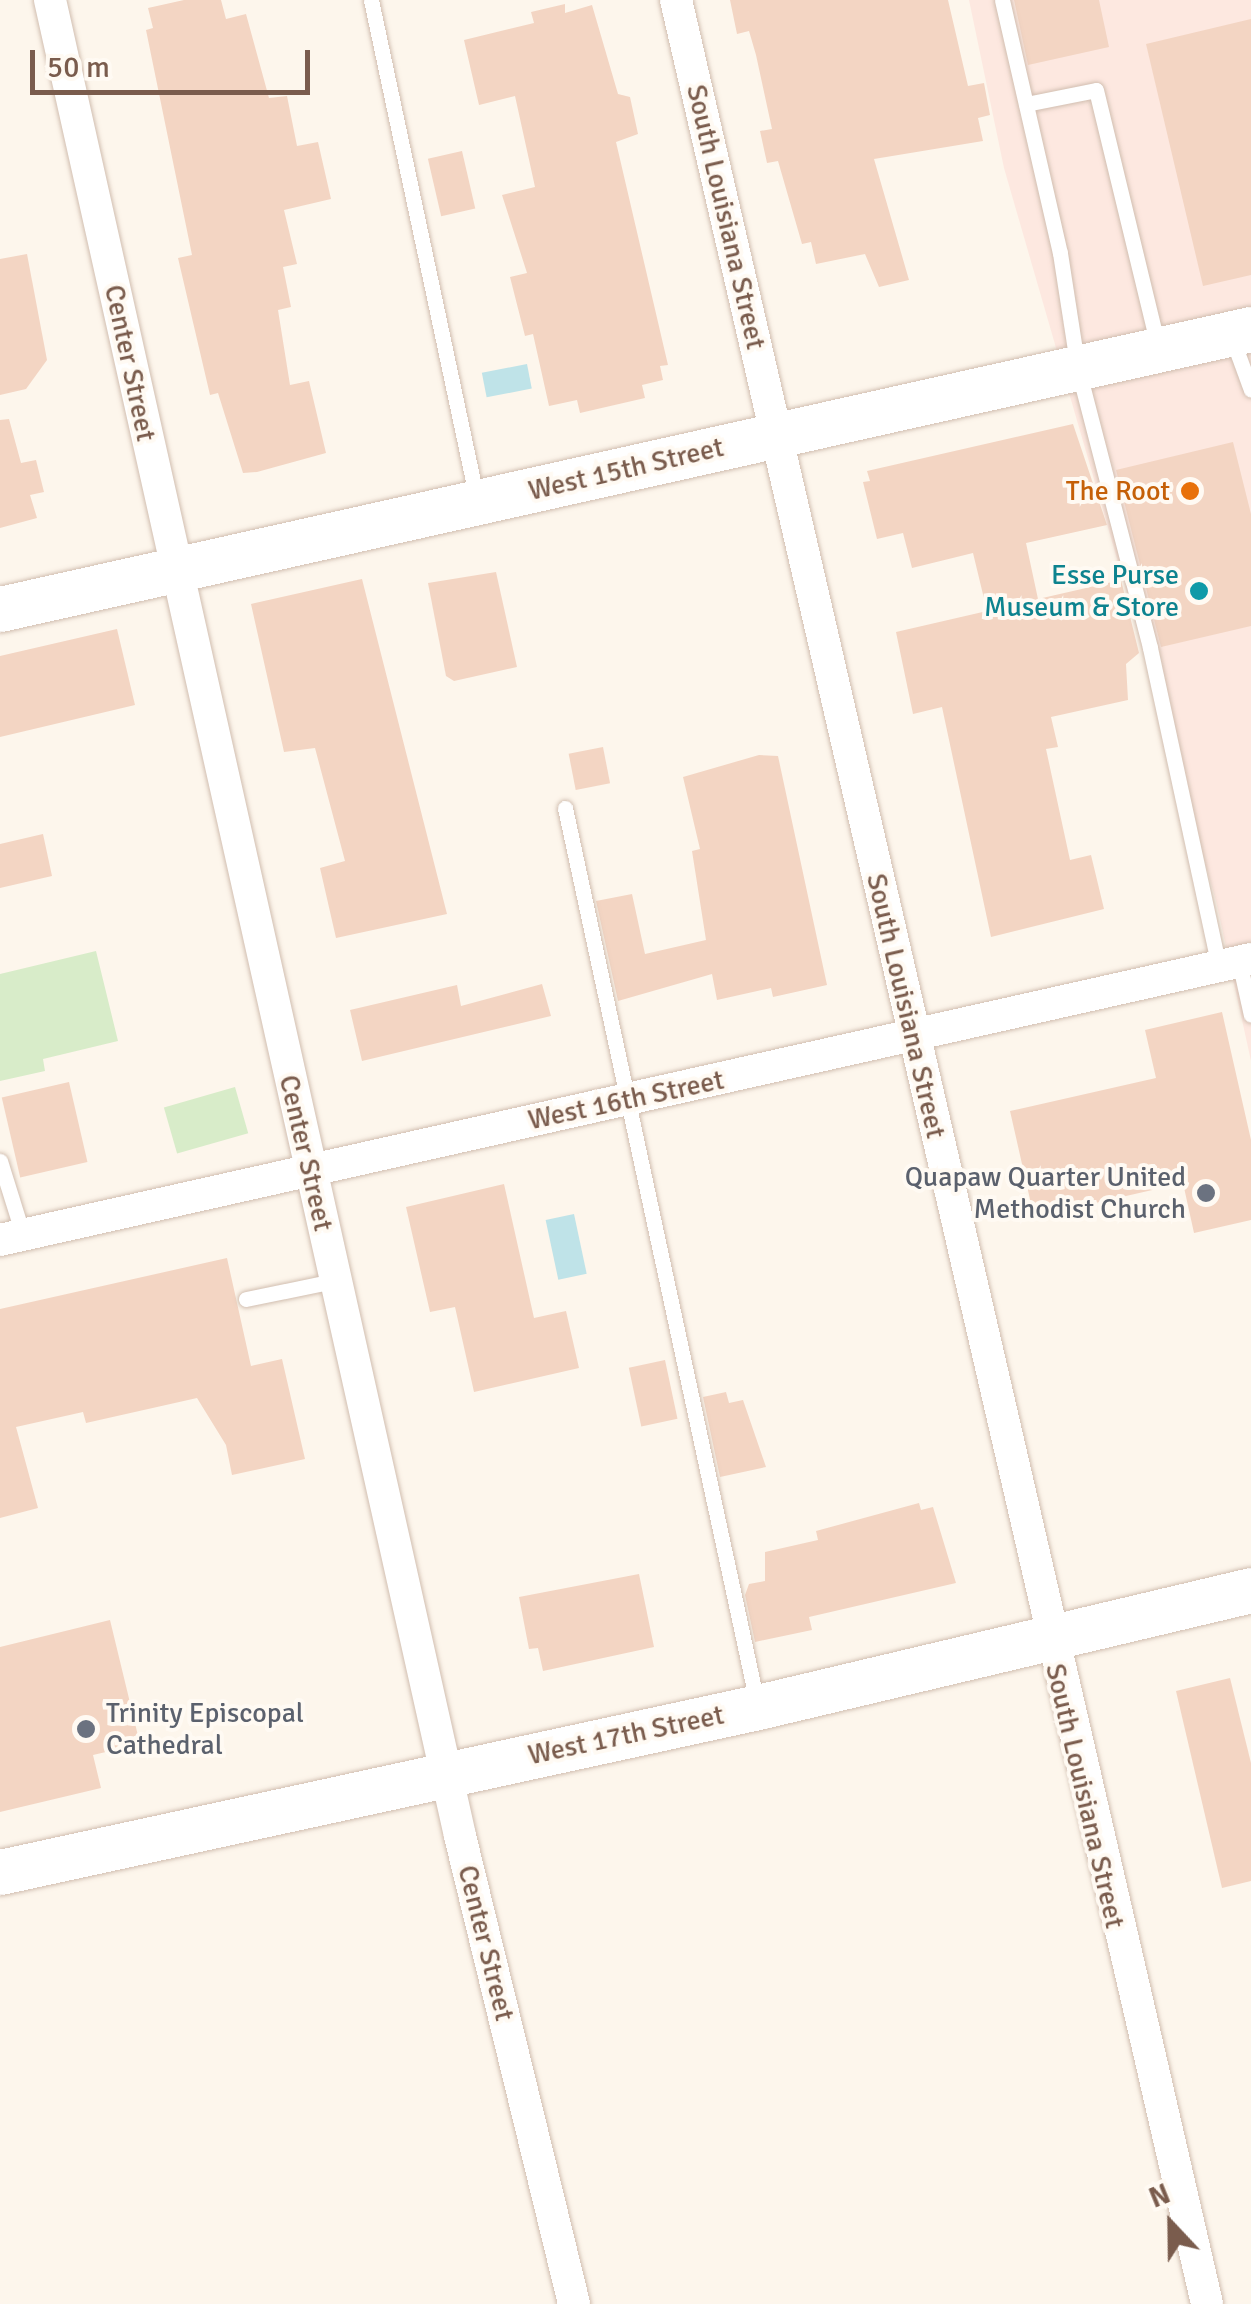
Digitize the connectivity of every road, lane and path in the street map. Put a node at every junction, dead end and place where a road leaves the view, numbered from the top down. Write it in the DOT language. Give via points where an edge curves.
graph roads {
  1 [pos="50,0"];
  2 [pos="371,0"];
  3 [pos="676,0"];
  4 [pos="1002,0"];
  5 [pos="1026,104"];
  6 [pos="1241,331"];
  7 [pos="1159,351"];
  8 [pos="1078,369"];
  9 [pos="1251,390"];
  10 [pos="775,432"];
  11 [pos="478,504"];
  12 [pos="174,571"];
  13 [pos="0,609"];
  14 [pos="565,808"];
  15 [pos="1236,962"];
  16 [pos="1251,1015"];
  17 [pos="912,1037"];
  18 [pos="629,1100"];
  19 [pos="0,1160"];
  20 [pos="309,1168"];
  21 [pos="12,1238"];
  22 [pos="334,1281"];
  23 [pos="246,1299"];
  24 [pos="1251,1590"];
  25 [pos="1048,1635"];
  26 [pos="758,1707"];
  27 [pos="446,1773"];
  28 [pos="0,1872"];
  29 [pos="574,2304"];
  30 [pos="1207,2304"];
  1 -- 12 [label="street, Center Street"];
  2 -- 11 [label="lane"];
  3 -- 10 [label="street, South Louisiana Street"];
  4 -- 5 [label="lane"];
  5 -- 7 [label="lane" via="1096,90"];
  5 -- 8 [label="lane"];
  6 -- 7 [label="main road, West 15th Street"];
  6 -- 9 [label="lane"];
  7 -- 8 [label="main road, West 15th Street"];
  8 -- 10 [label="main road, West 15th Street"];
  8 -- 15 [label="lane"];
  10 -- 11 [label="main road, West 15th Street"];
  10 -- 17 [label="street, South Louisiana Street"];
  11 -- 12 [label="main road, West 15th Street"];
  12 -- 13 [label="main road, West 15th Street"];
  12 -- 20 [label="street, Center Street" via="227,779"];
  14 -- 18 [label="lane"];
  15 -- 16 [label="lane"];
  15 -- 17 [label="street, West 16th Street"];
  17 -- 18 [label="street, West 16th Street"];
  17 -- 25 [label="street, South Louisiana Street"];
  18 -- 20 [label="street, West 16th Street"];
  18 -- 26 [label="lane"];
  19 -- 21 [label="lane"];
  20 -- 21 [label="street, West 16th Street"];
  20 -- 22 [label="street, Center Street"];
  22 -- 23 [label="lane"];
  22 -- 27 [label="street, Center Street"];
  24 -- 25 [label="main road, West 17th Street"];
  25 -- 26 [label="main road, West 17th Street"];
  25 -- 30 [label="street, South Louisiana Street"];
  26 -- 27 [label="main road, West 17th Street"];
  27 -- 28 [label="main road, West 17th Street"];
  27 -- 29 [label="street, Center Street"];
}
